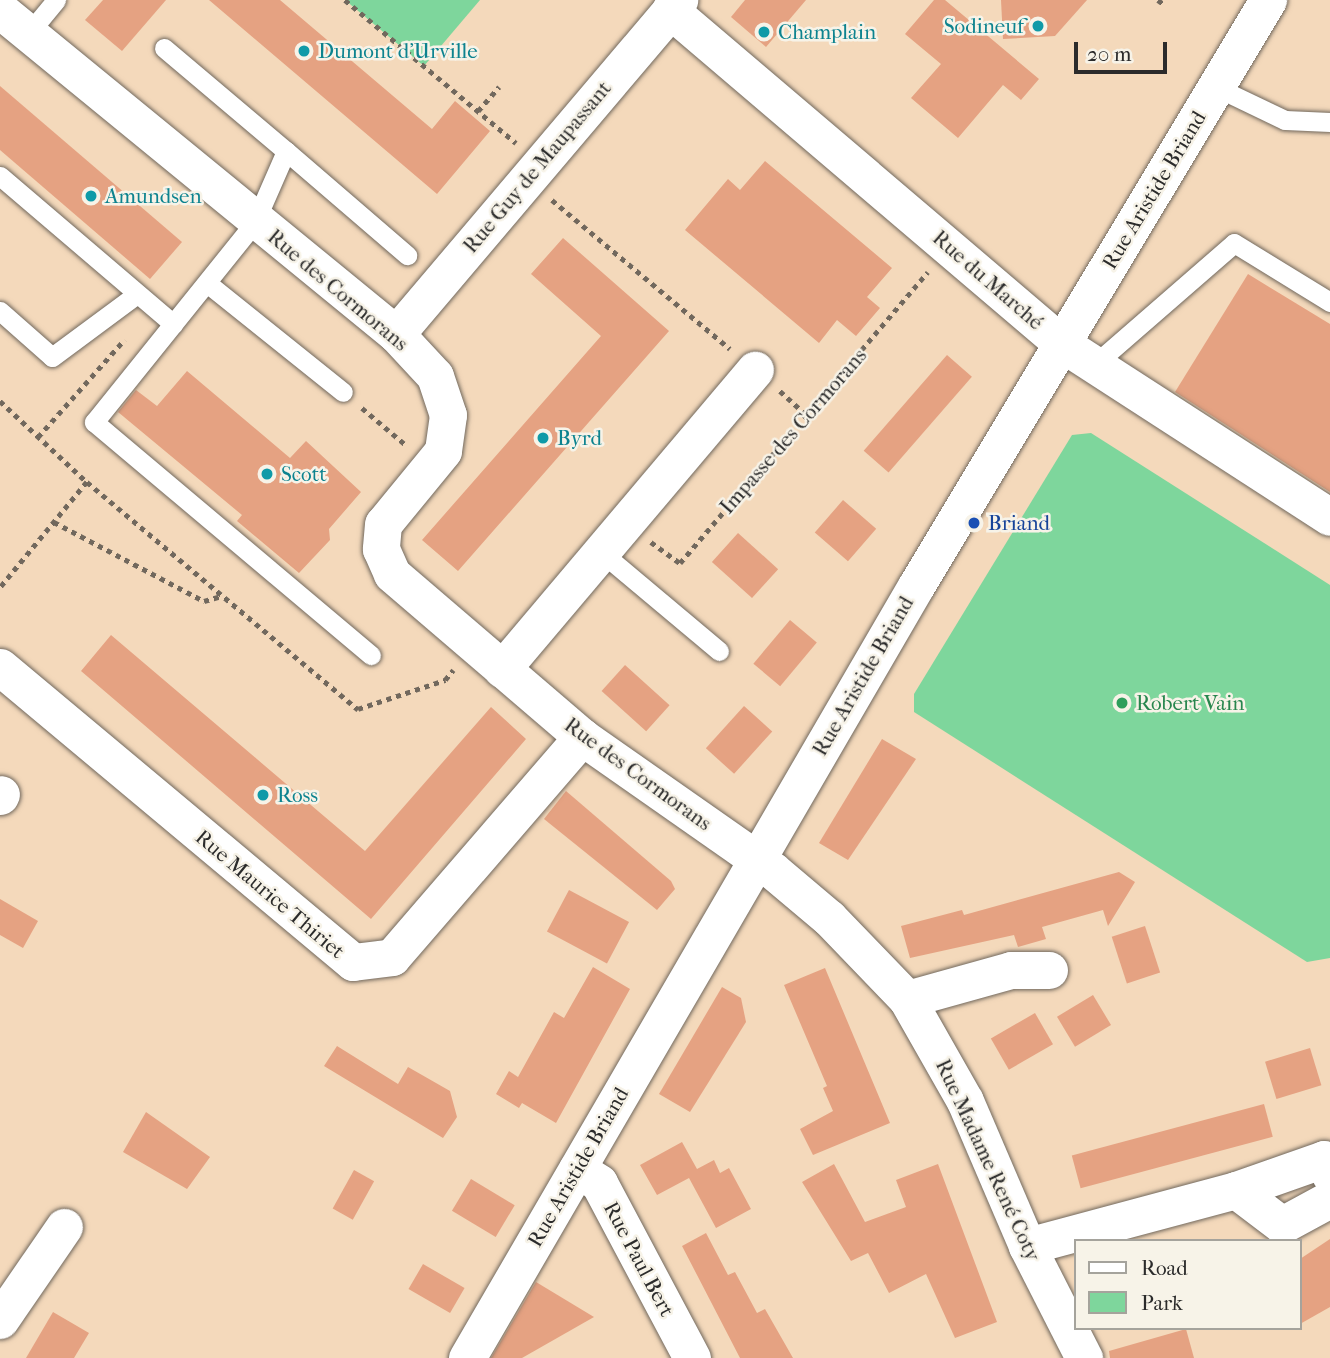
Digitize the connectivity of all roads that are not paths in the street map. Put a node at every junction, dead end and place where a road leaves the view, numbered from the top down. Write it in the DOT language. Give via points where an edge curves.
graph roads {
  1 [pos="56,0"];
  2 [pos="1268,0"];
  3 [pos="674,5"];
  4 [pos="0,10"];
  5 [pos="28,34"];
  6 [pos="164,48"];
  7 [pos="1216,87"];
  8 [pos="1330,122"];
  9 [pos="286,151"];
  10 [pos="0,176"];
  11 [pos="255,222"];
  12 [pos="407,255"];
  13 [pos="206,283"];
  14 [pos="137,293"];
  15 [pos="1330,302"];
  16 [pos="0,311"];
  17 [pos="173,324"];
  18 [pos="396,334"];
  19 [pos="1061,343"];
  20 [pos="1095,364"];
  21 [pos="755,370"];
  22 [pos="343,392"];
  23 [pos="1330,517"];
  24 [pos="601,552"];
  25 [pos="719,651"];
  26 [pos="371,655"];
  27 [pos="0,667"];
  28 [pos="502,669"];
  29 [pos="582,737"];
  30 [pos="755,859"];
  31 [pos="1049,970"];
  32 [pos="907,999"];
  33 [pos="578,1168"];
  34 [pos="1330,1175"];
  35 [pos="1236,1190"];
  36 [pos="1330,1199"];
  37 [pos="64,1227"];
  38 [pos="1027,1246"];
  39 [pos="0,1321"];
  40 [pos="467,1358"];
  41 [pos="692,1358"];
  42 [pos="1084,1358"];
  1 -- 5 [label="lane"];
  2 -- 7 [label="street, Rue Aristide Briand"];
  3 -- 18 [label="street, Rue Guy de Maupassant"];
  3 -- 19 [label="street, Rue du Marché"];
  4 -- 5 [label="street, Rue des Cormorans"];
  5 -- 11 [label="street, Rue des Cormorans"];
  6 -- 9 [label="lane"];
  7 -- 8 [label="lane" via="1285,120"];
  7 -- 19 [label="street, Rue Aristide Briand"];
  9 -- 11 [label="lane"];
  9 -- 12 [label="lane"];
  10 -- 14 [label="lane"];
  11 -- 13 [label="lane"];
  11 -- 18 [label="street, Rue des Cormorans"];
  13 -- 17 [label="lane"];
  13 -- 22 [label="lane"];
  14 -- 16 [label="lane" via="52,357"];
  14 -- 17 [label="lane"];
  15 -- 20 [label="lane" via="1234,243"];
  17 -- 26 [label="lane" via="94,422"];
  18 -- 28 [label="street, Rue des Cormorans" via="435,376 448,415 443,451 383,524 381,549 392,574"];
  19 -- 20 [label="street, Rue du Marché"];
  19 -- 30 [label="street, Rue Aristide Briand"];
  20 -- 23 [label="street, Rue du Marché"];
  21 -- 24 [label="street"];
  24 -- 25 [label="lane"];
  24 -- 28 [label="street"];
  27 -- 29 [label="street, Rue Maurice Thiriet" via="353,962 392,957"];
  28 -- 29 [label="street, Rue des Cormorans"];
  29 -- 30 [label="street, Rue des Cormorans"];
  30 -- 32 [label="street, Rue Madame René Coty" via="830,918"];
  30 -- 33 [label="street, Rue Aristide Briand"];
  31 -- 32 [label="street" via="1011,970"];
  32 -- 38 [label="street, Rue Madame René Coty" via="965,1101"];
  33 -- 40 [label="street, Rue Aristide Briand"];
  33 -- 41 [label="street, Rue Paul Bert" via="599,1183"];
  34 -- 35 [label="street" via="1324,1159"];
  35 -- 36 [label="street" via="1282,1225"];
  35 -- 38 [label="street"];
  37 -- 39 [label="street"];
  38 -- 42 [label="street, Rue Madame René Coty"];
}
